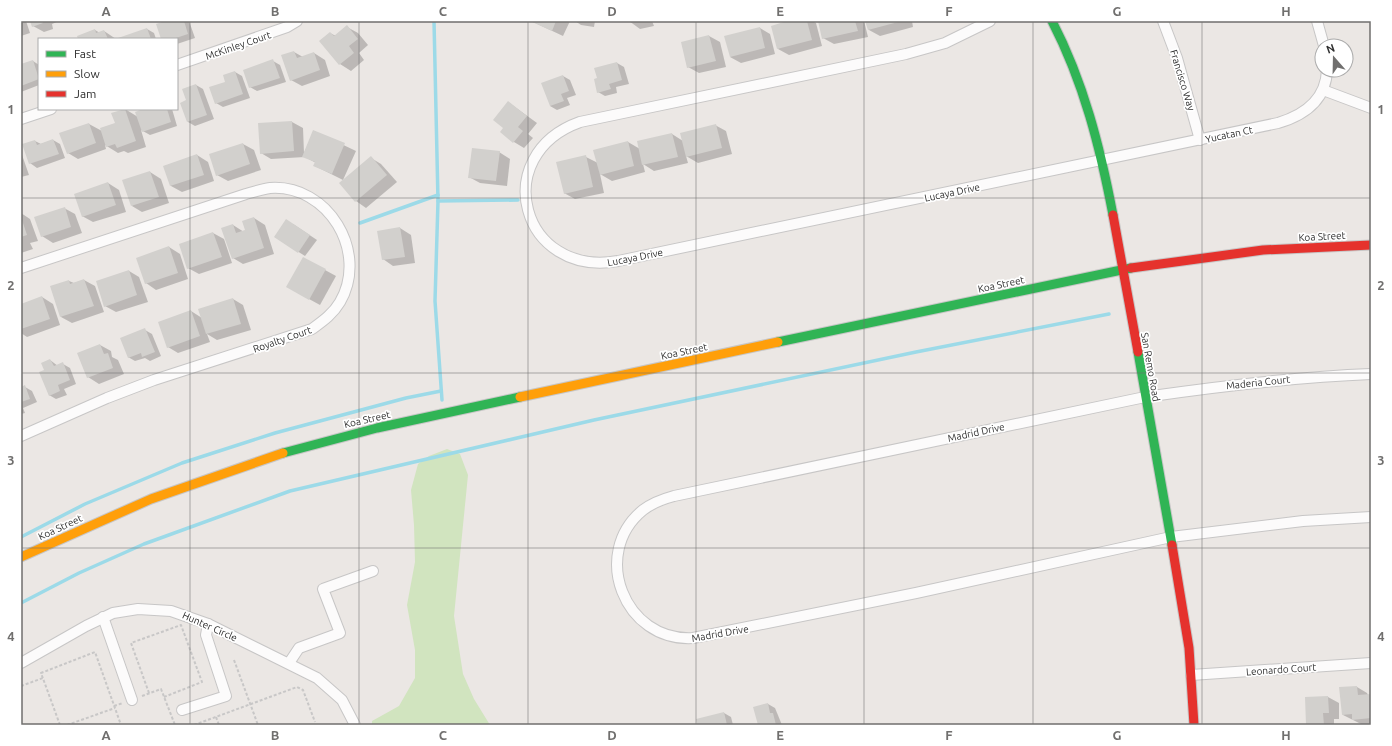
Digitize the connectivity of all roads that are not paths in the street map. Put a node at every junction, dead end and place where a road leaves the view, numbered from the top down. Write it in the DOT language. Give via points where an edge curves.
graph roads {
  1 [pos="297,21"];
  2 [pos="990,21"];
  3 [pos="1052,21"];
  4 [pos="1163,21"];
  5 [pos="1317,21"];
  6 [pos="1322,38"];
  7 [pos="178,65"];
  8 [pos="1325,78"];
  9 [pos="1323,90"];
  10 [pos="1371,108"];
  11 [pos="48,110"];
  12 [pos="21,119"];
  13 [pos="1200,140"];
  14 [pos="1102,161"];
  15 [pos="1371,245"];
  16 [pos="21,268"];
  17 [pos="1122,269"];
  18 [pos="1371,374"];
  19 [pos="1145,397"];
  20 [pos="21,436"];
  21 [pos="1371,517"];
  22 [pos="1171,537"];
  23 [pos="21,557"];
  24 [pos="373,571"];
  25 [pos="103,617"];
  26 [pos="208,624"];
  27 [pos="21,663"];
  28 [pos="289,663"];
  29 [pos="1371,663"];
  30 [pos="1191,675"];
  31 [pos="132,700"];
  32 [pos="182,710"];
  33 [pos="356,725"];
  34 [pos="1194,725"];
  1 -- 7 [label="street, McKinley Court" via="287,27"];
  2 -- 14 [label="street, Lucaya Drive" via="952,40 906,54 570,125 552,136 530,166 525,191 531,218 541,236 553,249 581,261 605,264"];
  3 -- 14 [label="main road, San Remo Road" via="1078,75 1094,120"];
  4 -- 13 [label="street, Francisco Way" via="1177,58"];
  5 -- 6 [label="street"];
  8 -- 9 [label="street, Yucatan Ct"];
  9 -- 10 [label="street"];
  9 -- 13 [label="street, Yucatan Ct" via="1314,105 1291,119"];
  11 -- 12 [label="street"];
  13 -- 14 [label="street, Yucatan Ct"];
  14 -- 17 [label="main road, San Remo Road"];
  15 -- 17 [label="main road, Koa Street" via="1263,250"];
  16 -- 20 [label="street, Royalty Court" via="270,188 300,193 325,208 342,232 348,246 350,264 340,301 333,312 312,329 154,380"];
  17 -- 19 [label="main road, San Remo Road"];
  17 -- 23 [label="main road, Koa Street" via="324,440 237,467 163,494"];
  18 -- 19 [label="street, Maderia Court" via="1314,376 1210,386"];
  19 -- 22 [label="main road, San Remo Road"];
  19 -- 22 [label="street, Madrid Drive" via="663,500 644,509 633,520 618,553 618,577 628,604 644,623 667,635 693,638 916,593"];
  21 -- 22 [label="street"];
  22 -- 30 [label="main road, San Remo Road"];
  24 -- 28 [label="street" via="324,588 340,633 299,648"];
  25 -- 26 [label="street, Hunter Circle" via="125,611 160,609 182,613"];
  25 -- 27 [label="street, Hunter Circle"];
  25 -- 31 [label="street"];
  26 -- 28 [label="street, Hunter Circle"];
  26 -- 32 [label="street" via="206,634 226,696"];
  28 -- 33 [label="street, Hunter Circle" via="317,678 335,692"];
  29 -- 30 [label="street, Leonardo Court"];
  30 -- 34 [label="main road, San Remo Road"];
}
